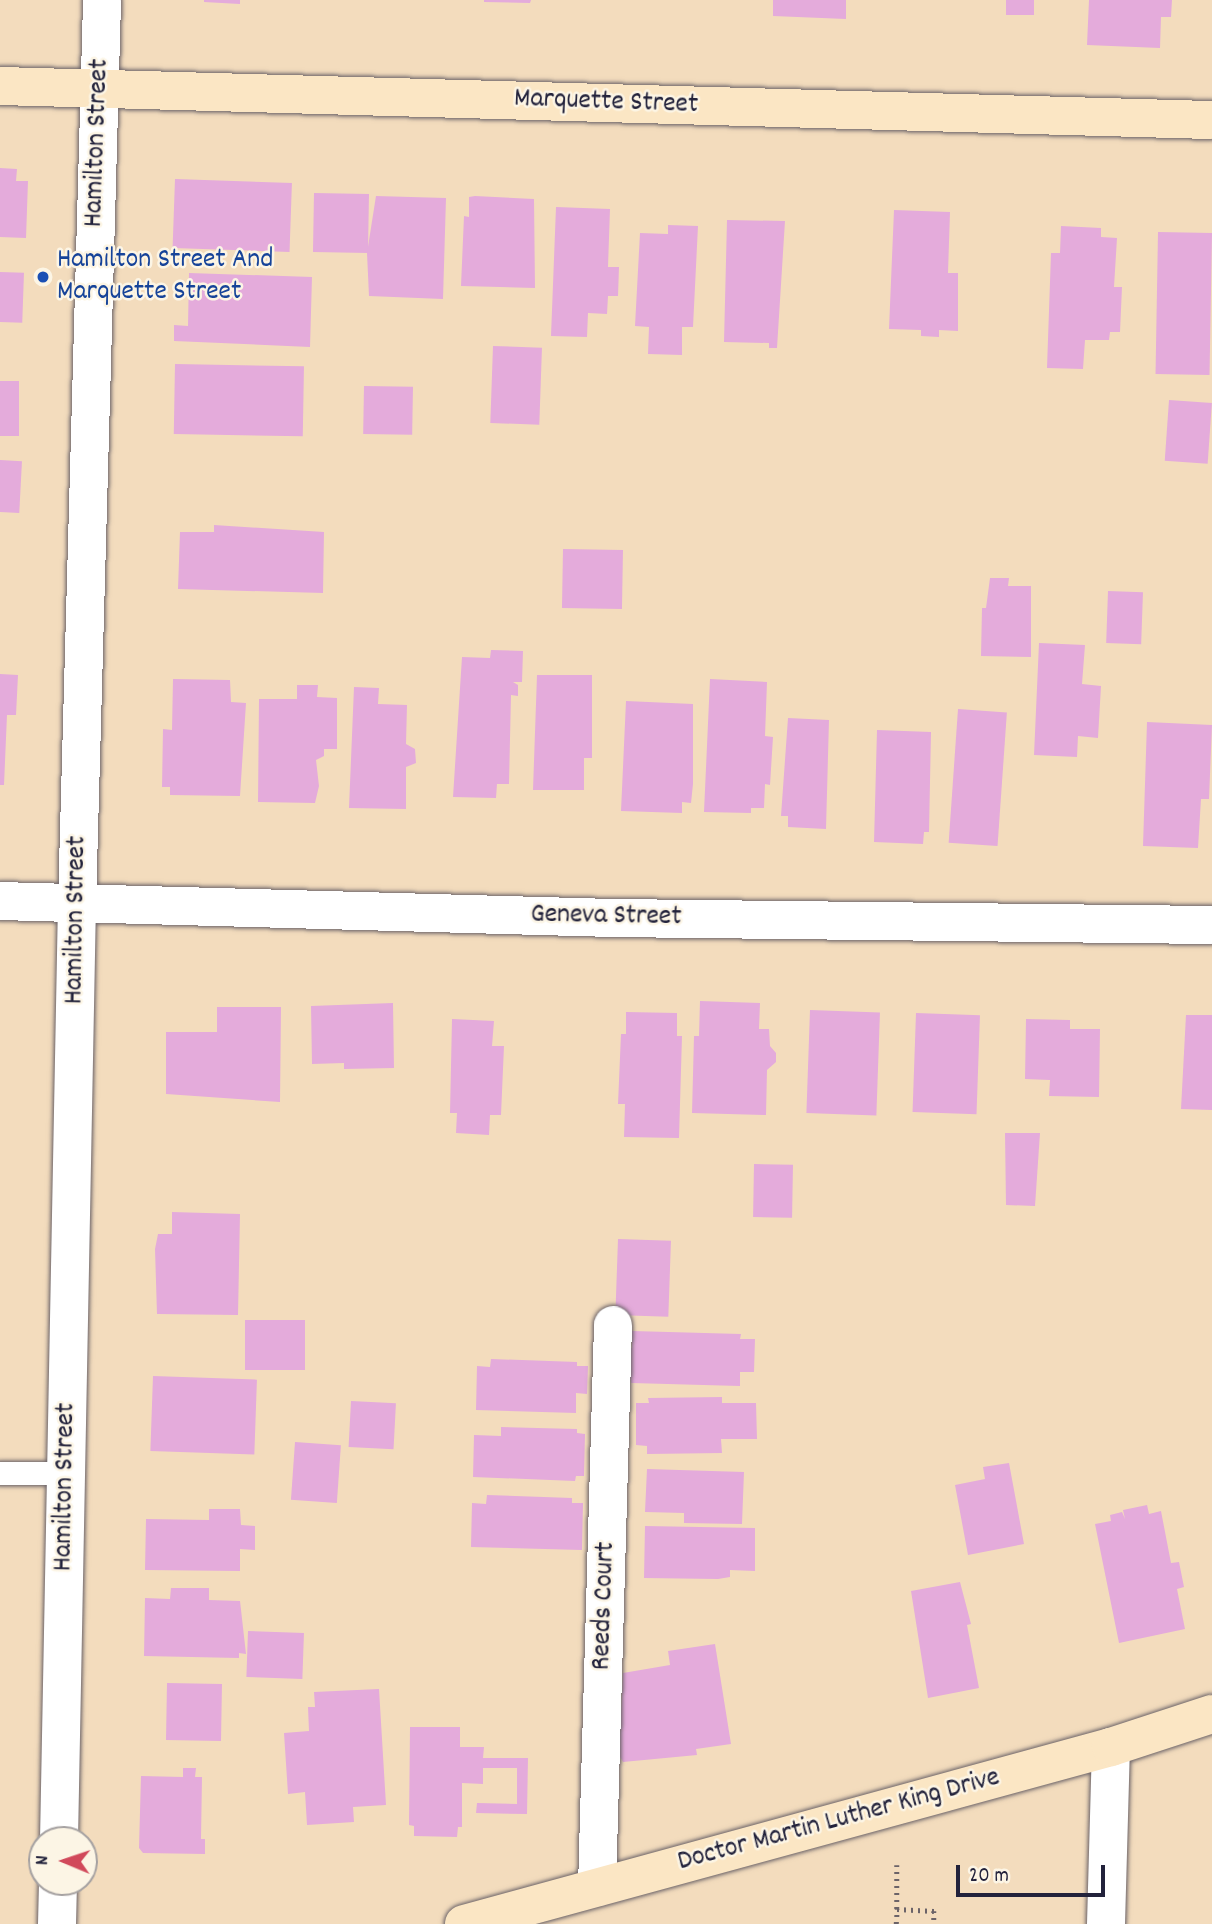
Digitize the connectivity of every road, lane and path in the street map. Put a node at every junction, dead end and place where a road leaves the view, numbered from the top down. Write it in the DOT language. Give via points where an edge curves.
graph roads {
  1 [pos="102,0"];
  2 [pos="0,86"];
  3 [pos="99,89"];
  4 [pos="1212,120"];
  5 [pos="0,901"];
  6 [pos="77,903"];
  7 [pos="1212,925"];
  8 [pos="613,1325"];
  9 [pos="0,1474"];
  10 [pos="66,1474"];
  11 [pos="1212,1714"];
  12 [pos="1111,1747"];
  13 [pos="59,1826"];
  14 [pos="897,1865"];
  15 [pos="597,1887"];
  16 [pos="58,1896"];
  17 [pos="897,1909"];
  18 [pos="57,1924"];
  19 [pos="464,1924"];
  20 [pos="896,1924"];
  21 [pos="934,1924"];
  22 [pos="1106,1924"];
  1 -- 3 [label="street, Hamilton Street"];
  2 -- 3 [label="street, Marquette Street"];
  3 -- 4 [label="street, Marquette Street"];
  3 -- 6 [label="street, Hamilton Street"];
  5 -- 6 [label="street, Geneva Street"];
  6 -- 7 [label="street, Geneva Street" via="613,918"];
  6 -- 10 [label="street, Hamilton Street"];
  8 -- 15 [label="street, Reeds Court"];
  9 -- 10 [label="lane"];
  10 -- 13 [label="street, Hamilton Street"];
  11 -- 12 [label="street, Doctor Martin Luther King Drive"];
  12 -- 15 [label="street, Doctor Martin Luther King Drive"];
  12 -- 22 [label="street"];
  14 -- 17 [label="path"];
  15 -- 19 [label="street, Doctor Martin Luther King Drive"];
  16 -- 18 [label="street"];
  17 -- 20 [label="path"];
  17 -- 21 [label="path" via="934,1910"];
}
